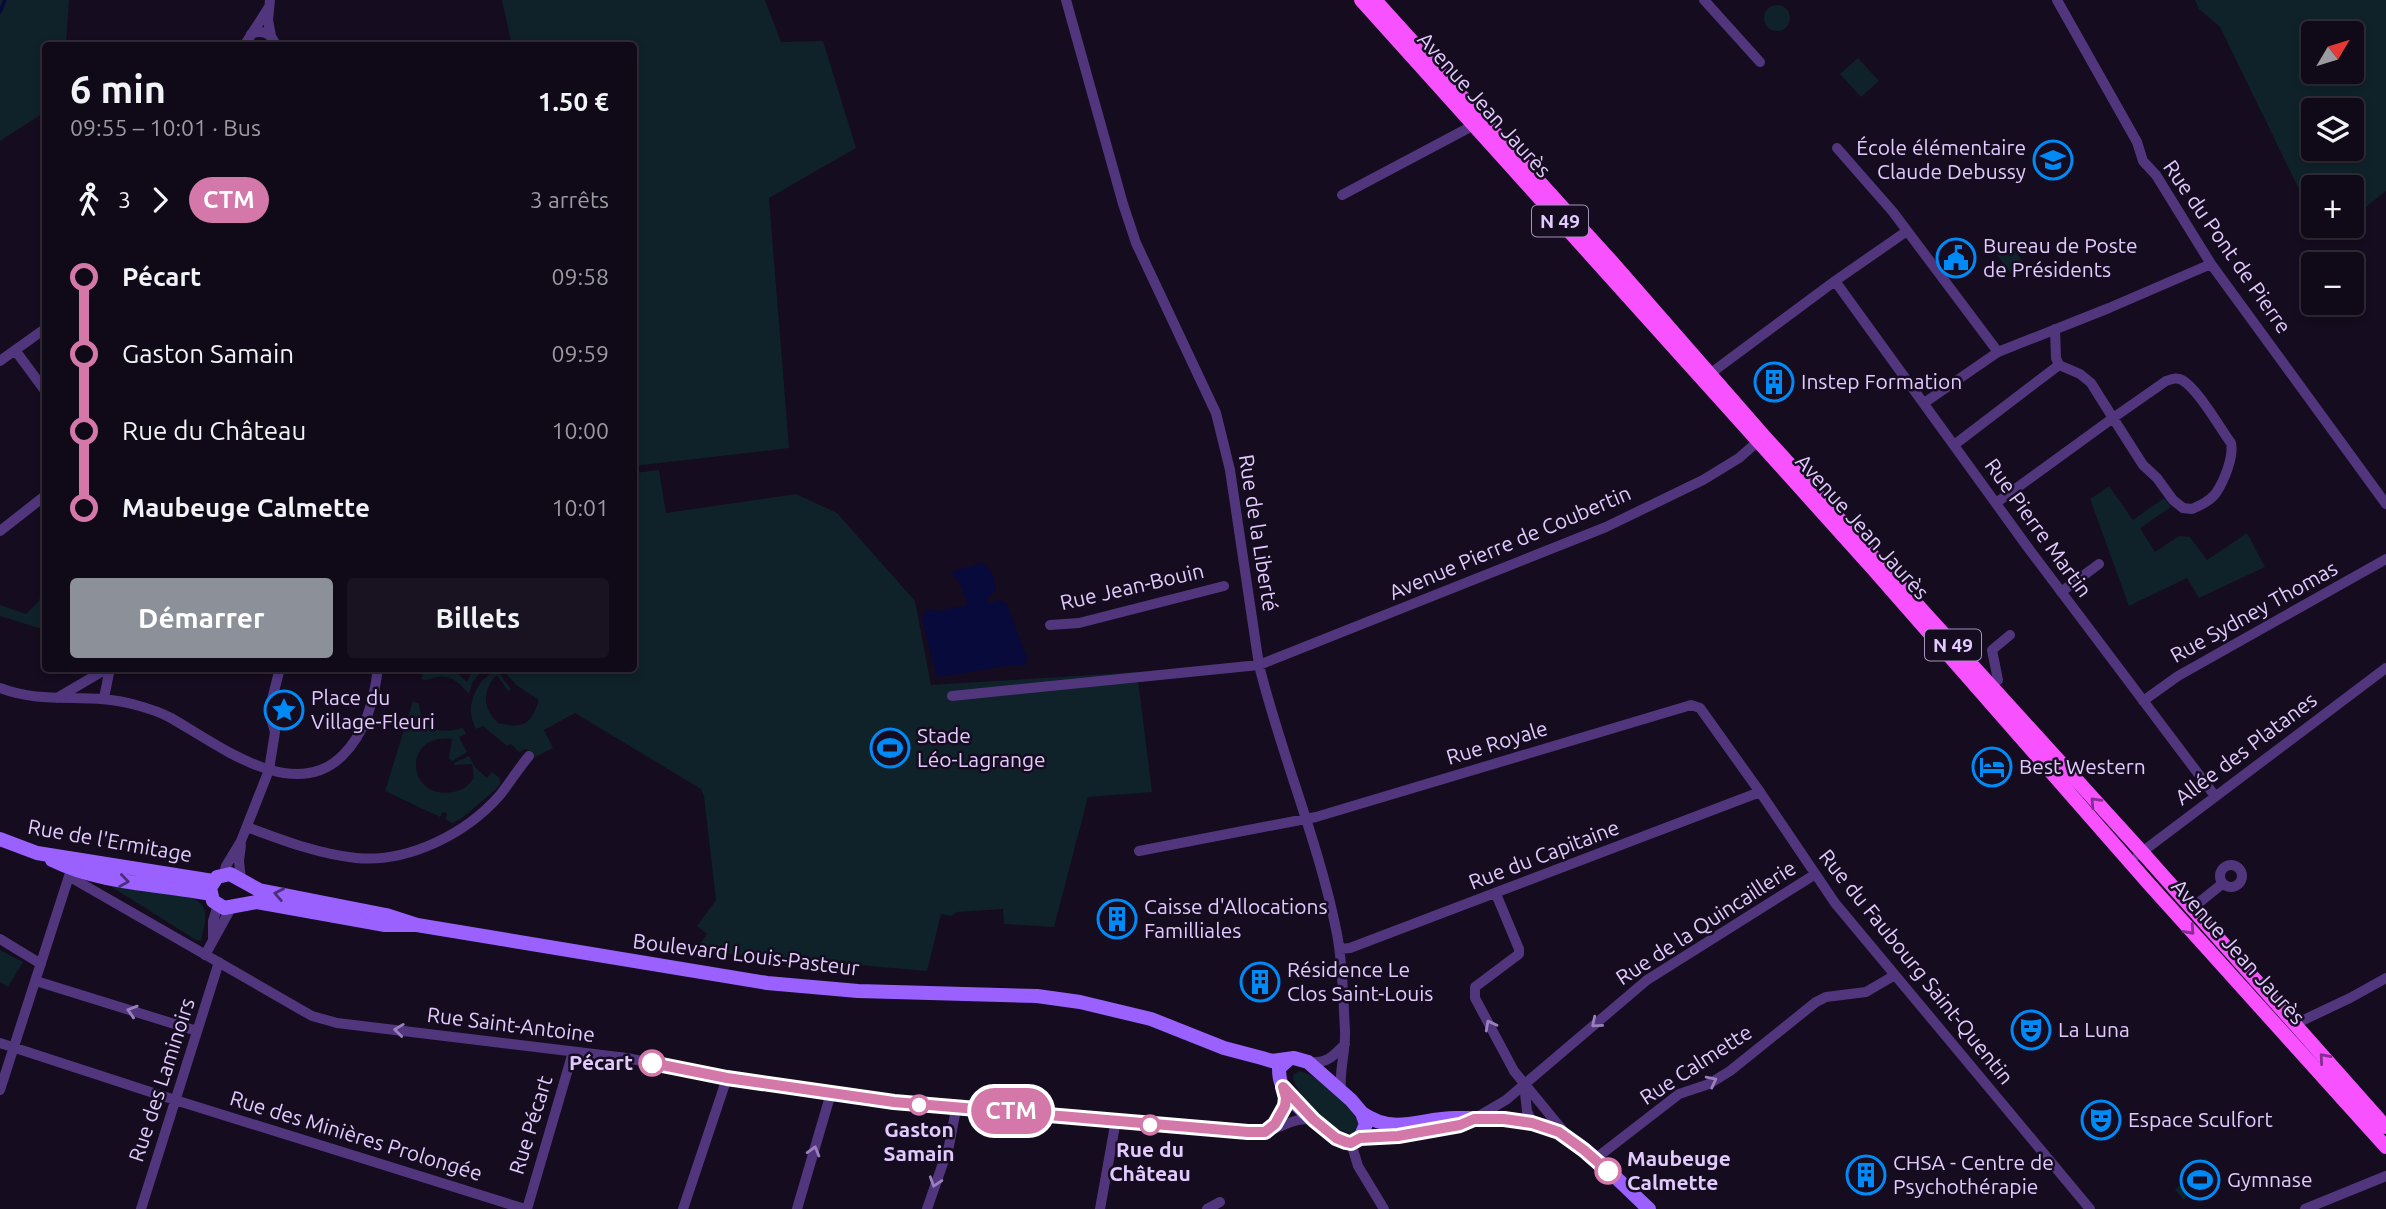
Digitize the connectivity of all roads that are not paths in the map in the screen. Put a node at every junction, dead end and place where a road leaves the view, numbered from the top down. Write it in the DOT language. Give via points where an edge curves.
graph roads {
  1 [pos="1066,0"];
  2 [pos="1361,0"];
  3 [pos="1375,0"];
  4 [pos="1704,0"];
  5 [pos="2057,0"];
  6 [pos="270,3"];
  7 [pos="251,34"];
  8 [pos="273,41"];
  9 [pos="246,42"];
  10 [pos="1760,62"];
  11 [pos="1474,125"];
  12 [pos="1837,148"];
  13 [pos="1538,189"];
  14 [pos="1342,195"];
  15 [pos="1907,231"];
  16 [pos="2211,264"];
  17 [pos="1835,281"];
  18 [pos="2055,329"];
  19 [pos="42,331"];
  20 [pos="15,350"];
  21 [pos="1998,352"];
  22 [pos="0,361"];
  23 [pos="2059,365"];
  24 [pos="1705,377"];
  25 [pos="42,387"];
  26 [pos="1924,403"];
  27 [pos="2113,418"];
  28 [pos="1760,439"];
  29 [pos="1954,445"];
  30 [pos="42,498"];
  31 [pos="1996,503"];
  32 [pos="2386,504"];
  33 [pos="0,531"];
  34 [pos="2386,559"];
  35 [pos="2099,564"];
  36 [pos="1224,586"];
  37 [pos="2061,592"];
  38 [pos="1050,625"];
  39 [pos="2010,635"];
  40 [pos="1259,665"];
  41 [pos="2386,668"];
  42 [pos="103,672"];
  43 [pos="108,672"];
  44 [pos="279,672"];
  45 [pos="377,672"];
  46 [pos="94,678"];
  47 [pos="1990,687"];
  48 [pos="0,688"];
  49 [pos="952,696"];
  50 [pos="92,698"];
  51 [pos="104,698"];
  52 [pos="54,699"];
  53 [pos="2143,701"];
  54 [pos="1700,708"];
  55 [pos="529,756"];
  56 [pos="269,769"];
  57 [pos="1760,792"];
  58 [pos="2215,796"];
  59 [pos="1306,818"];
  60 [pos="247,827"];
  61 [pos="0,839"];
  62 [pos="241,841"];
  63 [pos="1139,851"];
  64 [pos="2142,852"];
  65 [pos="37,853"];
  66 [pos="2130,862"];
  67 [pos="70,873"];
  68 [pos="1814,875"];
  69 [pos="241,880"];
  70 [pos="2222,884"];
  71 [pos="222,894"];
  72 [pos="1496,894"];
  73 [pos="2191,909"];
  74 [pos="417,925"];
  75 [pos="0,939"];
  76 [pos="1340,949"];
  77 [pos="205,955"];
  78 [pos="219,962"];
  79 [pos="41,964"];
  80 [pos="1895,975"];
  81 [pos="2386,978"];
  82 [pos="36,981"];
  83 [pos="2295,1024"];
  84 [pos="197,1031"];
  85 [pos="0,1043"];
  86 [pos="1346,1044"];
  87 [pos="13,1047"];
  88 [pos="1224,1048"];
  89 [pos="573,1052"];
  90 [pos="1288,1060"];
  91 [pos="1308,1062"];
  92 [pos="727,1078"];
  93 [pos="1524,1084"];
  94 [pos="1282,1085"];
  95 [pos="0,1090"];
  96 [pos="1341,1090"];
  97 [pos="831,1093"];
  98 [pos="175,1100"];
  99 [pos="956,1109"];
  100 [pos="1362,1114"];
  101 [pos="1474,1119"];
  102 [pos="1116,1120"];
  103 [pos="1314,1120"];
  104 [pos="1532,1123"];
  105 [pos="2386,1127"];
  106 [pos="1269,1131"];
  107 [pos="1569,1138"];
  108 [pos="1356,1140"];
  109 [pos="2386,1147"];
  110 [pos="1595,1159"];
  111 [pos="2386,1176"];
  112 [pos="1220,1202"];
  113 [pos="141,1209"];
  114 [pos="526,1209"];
  115 [pos="683,1209"];
  116 [pos="797,1209"];
  117 [pos="927,1209"];
  118 [pos="1101,1209"];
  119 [pos="1207,1209"];
  120 [pos="1384,1209"];
  121 [pos="1649,1209"];
  122 [pos="2090,1209"];
  123 [pos="2305,1209"];
  1 -- 40 [label="street, Rue de la Liberté" via="1136,243 1222,432"];
  2 -- 11 [label="main road, Avenue Jean Jaurès / N 49"];
  3 -- 13 [label="main road, Avenue Jean Jaurès / N 49"];
  4 -- 10 [label="street"];
  5 -- 16 [label="street, Rue du Pont de Pierre" via="2137,142 2143,161 2156,174"];
  6 -- 7 [label="street"];
  6 -- 8 [label="street"];
  7 -- 8 [label="street" via="260,32"];
  7 -- 9 [label="street"];
  11 -- 13 [label="main road, Avenue Jean Jaurès / N 49"];
  11 -- 14 [label="street"];
  12 -- 15 [label="street"];
  13 -- 24 [label="main road, Avenue Jean Jaurès / N 49"];
  15 -- 17 [label="street"];
  15 -- 21 [label="street"];
  16 -- 18 [label="street"];
  16 -- 32 [label="street, Rue du Pont de Pierre"];
  17 -- 24 [label="street"];
  17 -- 26 [label="street, Rue Pierre Martin"];
  18 -- 21 [label="street"];
  18 -- 23 [label="street"];
  19 -- 20 [label="street"];
  20 -- 22 [label="street"];
  20 -- 25 [label="street"];
  21 -- 26 [label="street"];
  23 -- 27 [label="street" via="2091,383"];
  23 -- 29 [label="street"];
  24 -- 28 [label="main road, Avenue Jean Jaurès / N 49"];
  26 -- 29 [label="street, Rue Pierre Martin"];
  27 -- 27 [label="street" via="2166,382 2181,379 2231,443 2217,492 2203,504 2183,508 2143,465"];
  27 -- 31 [label="street"];
  28 -- 40 [label="street, Avenue Pierre de Coubertin" via="1703,480 1606,527"];
  28 -- 47 [label="main road, Avenue Jean Jaurès / N 49"];
  28 -- 66 [label="main road, Avenue Jean Jaurès / N 49"];
  29 -- 31 [label="street, Rue Pierre Martin"];
  30 -- 33 [label="street"];
  31 -- 37 [label="street, Rue Pierre Martin"];
  34 -- 53 [label="street, Rue Sydney Thomas" via="2178,676"];
  35 -- 37 [label="street"];
  36 -- 38 [label="street, Rue Jean-Bouin" via="1079,623"];
  37 -- 53 [label="street, Rue Pierre Martin"];
  39 -- 47 [label="street" via="1992,650 1998,680"];
  40 -- 49 [label="street, Avenue Pierre de Coubertin"];
  40 -- 59 [label="street, Rue de la Liberté"];
  41 -- 58 [label="street, Allée des Platanes"];
  42 -- 46 [label="street"];
  43 -- 51 [label="street"];
  44 -- 56 [label="street" via="269,711 275,732"];
  45 -- 56 [label="street" via="359,736 335,763 306,775"];
  46 -- 50 [label="street"];
  46 -- 52 [label="street"];
  64 -- 47 [label="main road, Avenue Jean Jaurès / N 49, one-way"];
  48 -- 52 [label="street"];
  50 -- 51 [label="street"];
  50 -- 52 [label="street"];
  51 -- 56 [label="street" via="169,717"];
  53 -- 58 [label="street, Rue Pierre Martin"];
  54 -- 57 [label="street, Rue du Faubourg Saint-Quentin"];
  54 -- 59 [label="street, Rue Royale" via="1690,705"];
  55 -- 60 [label="street" via="499,795 448,837 386,857 354,858 319,851"];
  56 -- 60 [label="street"];
  57 -- 68 [label="street, Rue du Faubourg Saint-Quentin"];
  57 -- 72 [label="street, Rue du Capitaine"];
  58 -- 64 [label="street, Allée des Platanes"];
  59 -- 63 [label="street, Rue Royale"];
  59 -- 76 [label="street, Rue de la Liberté"];
  60 -- 62 [label="street"];
  61 -- 65 [label="main road, Rue de l'Ermitage"];
  62 -- 69 [label="street"];
  62 -- 71 [label="street" via="226,866"];
  64 -- 66 [label="street, Allée des Platanes"];
  64 -- 73 [label="main road, Avenue Jean Jaurès / N 49"];
  65 -- 67 [label="main road"];
  65 -- 71 [label="main road, Rue de l'Ermitage"];
  66 -- 109 [label="main road, Avenue Jean Jaurès / N 49, one-way"];
  67 -- 71 [label="main road, one-way"];
  67 -- 77 [label="street, Rue Saint-Antoine"];
  67 -- 79 [label="street"];
  68 -- 80 [label="street, Rue du Faubourg Saint-Quentin"];
  68 -- 93 [label="street, Rue de la Quincaillerie, one-way" via="1647,980"];
  69 -- 71 [label="main road, Boulevard Louis-Pasteur" via="230,874"];
  69 -- 71 [label="main road" via="244,894"];
  74 -- 69 [label="main road, Boulevard Louis-Pasteur, one-way" via="260,890"];
  70 -- 73 [label="street"];
  71 -- 74 [label="main road" via="385,925"];
  71 -- 77 [label="street"];
  72 -- 76 [label="street, Rue du Capitaine"];
  93 -- 72 [label="street, one-way" via="1474,992 1520,954"];
  73 -- 83 [label="main road, Avenue Jean Jaurès / N 49"];
  74 -- 88 [label="main road, Boulevard Louis-Pasteur" via="766,983 1080,1002 1151,1019"];
  75 -- 79 [label="street"];
  76 -- 86 [label="street, Rue de la Liberté"];
  77 -- 78 [label="street, Rue Saint-Antoine"];
  78 -- 84 [label="street, Rue des Laminoirs"];
  89 -- 78 [label="street, Rue Saint-Antoine, one-way" via="337,1023 312,1016"];
  79 -- 82 [label="street"];
  110 -- 80 [label="street, Rue Calmette, one-way" via="1679,1094 1730,1071 1816,1002 1866,992"];
  80 -- 122 [label="street, Rue du Faubourg Saint-Quentin"];
  81 -- 83 [label="street"];
  84 -- 82 [label="street, one-way"];
  82 -- 87 [label="street"];
  105 -- 83 [label="main road, Avenue Jean Jaurès / N 49, one-way"];
  84 -- 98 [label="street, Rue des Laminoirs"];
  85 -- 87 [label="street, Rue des Minières Prolongée"];
  86 -- 91 [label="street" via="1331,1059"];
  86 -- 96 [label="street, Rue de la Liberté"];
  87 -- 95 [label="street"];
  87 -- 98 [label="street, Rue des Minières Prolongée"];
  88 -- 90 [label="main road, Boulevard Louis-Pasteur" via="1272,1061"];
  88 -- 94 [label="main road" via="1269,1072"];
  89 -- 92 [label="street, Rue Saint-Antoine"];
  89 -- 114 [label="street, Rue Pécart"];
  90 -- 91 [label="main road, Boulevard Louis-Pasteur"];
  90 -- 94 [label="main road" via="1279,1068"];
  91 -- 96 [label="main road"];
  92 -- 97 [label="street, Rue Saint-Antoine"];
  92 -- 115 [label="street"];
  93 -- 101 [label="street, Rue de la Quincaillerie"];
  93 -- 104 [label="street"];
  93 -- 107 [label="street"];
  94 -- 103 [label="main road"];
  94 -- 106 [label="street" via="1285,1106"];
  96 -- 100 [label="main road"];
  97 -- 99 [label="street, Rue Saint-Antoine"];
  116 -- 97 [label="street, one-way"];
  98 -- 113 [label="street, Rue des Laminoirs"];
  98 -- 114 [label="street, Rue des Minières Prolongée"];
  99 -- 102 [label="street, Rue Saint-Antoine"];
  99 -- 117 [label="street, one-way" via="949,1146"];
  100 -- 101 [label="main road" via="1398,1126"];
  100 -- 108 [label="main road" via="1366,1124"];
  101 -- 104 [label="main road"];
  101 -- 108 [label="main road"];
  102 -- 106 [label="street, Rue Saint-Antoine"];
  102 -- 118 [label="street"];
  103 -- 106 [label="street, Rue Saint-Antoine" via="1292,1120"];
  103 -- 108 [label="main road" via="1336,1138"];
  104 -- 107 [label="main road"];
  107 -- 110 [label="main road"];
  108 -- 120 [label="street" via="1359,1166"];
  110 -- 121 [label="main road"];
  111 -- 123 [label="street"];
  112 -- 119 [label="street"];
}
